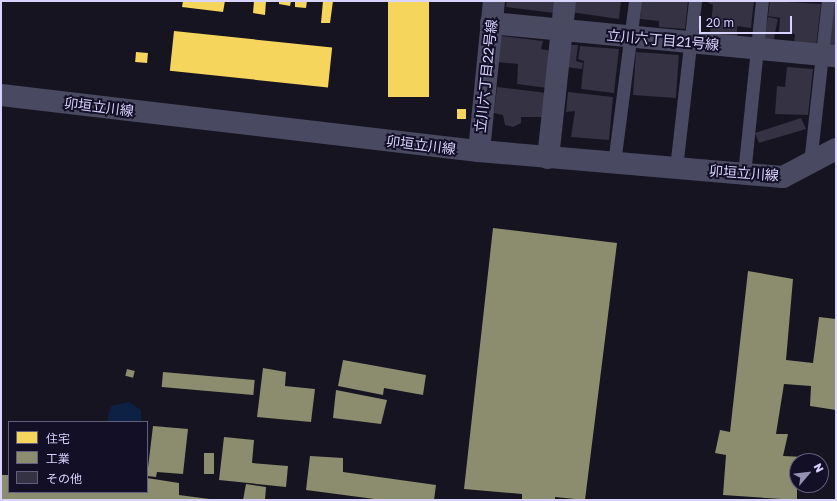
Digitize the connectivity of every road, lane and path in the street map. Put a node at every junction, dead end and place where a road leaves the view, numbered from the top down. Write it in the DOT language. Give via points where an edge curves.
graph roads {
  1 [pos="494,1"];
  2 [pos="565,1"];
  3 [pos="635,1"];
  4 [pos="695,1"];
  5 [pos="762,1"];
  6 [pos="828,1"];
  7 [pos="491,23"];
  8 [pos="562,30"];
  9 [pos="630,37"];
  10 [pos="691,43"];
  11 [pos="758,49"];
  12 [pos="829,56"];
  13 [pos="1,95"];
  14 [pos="836,149"];
  15 [pos="479,151"];
  16 [pos="548,158"];
  17 [pos="810,162"];
  18 [pos="614,163"];
  19 [pos="676,168"];
  20 [pos="744,174"];
  1 -- 7 [label="street, 立川六丁目22号線"];
  2 -- 8 [label="street"];
  3 -- 9 [label="lane"];
  4 -- 10 [label="lane"];
  5 -- 11 [label="lane"];
  6 -- 12 [label="lane"];
  7 -- 8 [label="street, 立川六丁目21号線"];
  7 -- 15 [label="street, 立川六丁目22号線"];
  8 -- 9 [label="street, 立川六丁目21号線"];
  8 -- 16 [label="street"];
  9 -- 10 [label="street, 立川六丁目21号線"];
  9 -- 18 [label="lane"];
  10 -- 11 [label="street, 立川六丁目21号線"];
  10 -- 19 [label="lane"];
  11 -- 12 [label="street, 立川六丁目21号線"];
  11 -- 20 [label="lane"];
  12 -- 17 [label="lane"];
  13 -- 15 [label="street, 卯垣立川線"];
  14 -- 17 [label="street, 卯垣立川線"];
  15 -- 16 [label="street, 卯垣立川線"];
  16 -- 18 [label="street, 卯垣立川線"];
  17 -- 20 [label="street, 卯垣立川線" via="783,177"];
  18 -- 19 [label="street, 卯垣立川線"];
  19 -- 20 [label="street, 卯垣立川線"];
}
